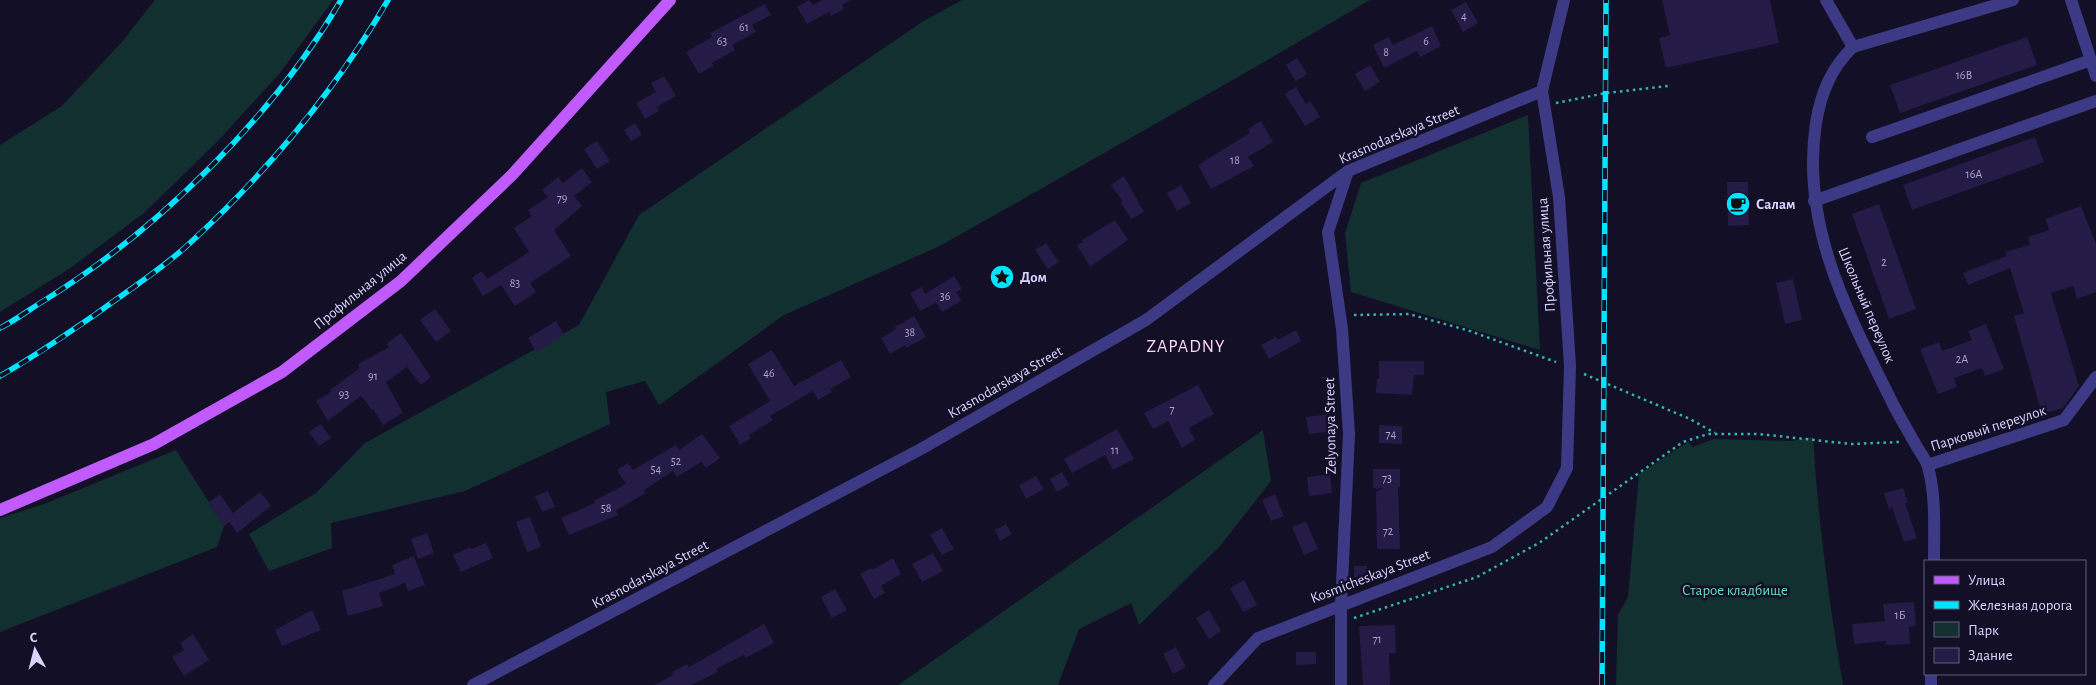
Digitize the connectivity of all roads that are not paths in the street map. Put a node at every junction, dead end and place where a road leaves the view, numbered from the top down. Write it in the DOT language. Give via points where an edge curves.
graph roads {
  1 [pos="670,0"];
  2 [pos="1564,0"];
  3 [pos="1826,0"];
  4 [pos="2012,0"];
  5 [pos="2071,0"];
  6 [pos="1853,47"];
  7 [pos="2091,60"];
  8 [pos="2096,76"];
  9 [pos="1542,91"];
  10 [pos="2096,101"];
  11 [pos="1872,137"];
  12 [pos="1348,171"];
  13 [pos="1814,201"];
  14 [pos="2096,377"];
  15 [pos="1928,465"];
  16 [pos="1547,507"];
  17 [pos="0,510"];
  18 [pos="1934,560"];
  19 [pos="1341,604"];
  20 [pos="473,685"];
  21 [pos="1214,685"];
  22 [pos="1341,685"];
  1 -- 17 [label="main road, Профильная улица" via="505,182 401,281 282,372 154,444"];
  2 -- 9 [label="street, Профильная улица"];
  3 -- 6 [label="street"];
  4 -- 6 [label="street"];
  5 -- 7 [label="street"];
  6 -- 13 [label="street, Школьный переулок" via="1840,60 1820,101 1812,150"];
  7 -- 8 [label="street"];
  7 -- 11 [label="street"];
  9 -- 12 [label="street, Krasnodarskaya Street"];
  9 -- 16 [label="street, Профильная улица" via="1559,197 1570,366 1567,468"];
  10 -- 13 [label="street"];
  12 -- 19 [label="street, Zelyonaya Street" via="1328,232 1340,316 1349,434"];
  12 -- 20 [label="street, Krasnodarskaya Street" via="1146,320 921,449"];
  13 -- 15 [label="street, Школьный переулок" via="1830,267 1860,336"];
  14 -- 15 [label="street, Парковый переулок" via="2064,420"];
  15 -- 18 [label="street, Школьный переулок"];
  16 -- 19 [label="street, Kosmicheskaya Street" via="1492,547"];
  19 -- 21 [label="street, Kosmicheskaya Street" via="1258,638"];
  19 -- 22 [label="street, Zelyonaya Street"];
}
